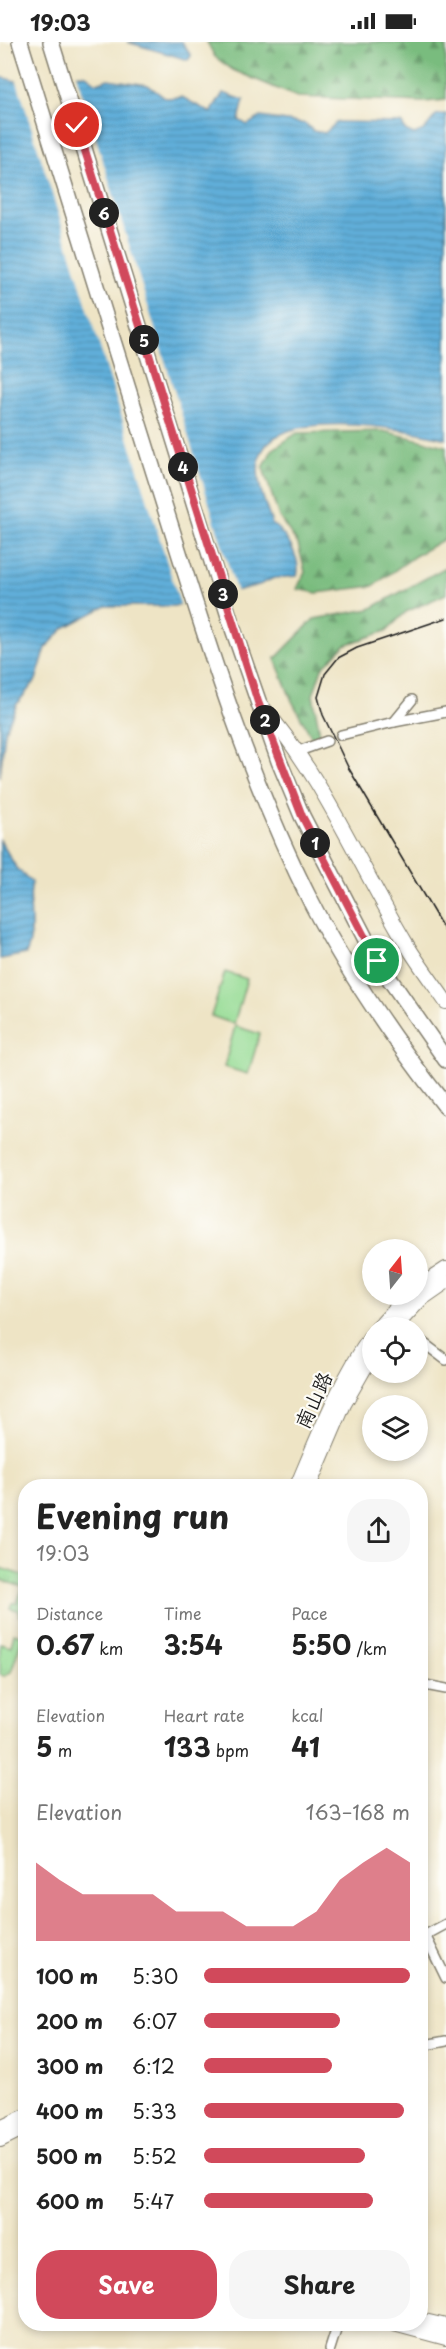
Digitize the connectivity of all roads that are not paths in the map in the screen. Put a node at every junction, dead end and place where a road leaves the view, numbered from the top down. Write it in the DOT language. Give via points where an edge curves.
graph roads {
  1 [pos="51,42"];
  2 [pos="21,43"];
  3 [pos="412,700"];
  4 [pos="258,702"];
  5 [pos="446,712"];
  6 [pos="394,722"];
  7 [pos="341,735"];
  8 [pos="327,741"];
  9 [pos="296,752"];
  10 [pos="446,1002"];
  11 [pos="446,1060"];
  12 [pos="446,1107"];
  13 [pos="446,1269"];
  14 [pos="428,1281"];
  15 [pos="446,1282"];
  16 [pos="399,1305"];
  17 [pos="388,1317"];
  18 [pos="406,1317"];
  19 [pos="428,1346"];
  20 [pos="362,1349"];
  21 [pos="446,1359"];
  22 [pos="362,1372"];
  23 [pos="300,1479"];
  24 [pos="312,1479"];
  25 [pos="428,1686"];
  26 [pos="446,1689"];
  27 [pos="446,1924"];
  28 [pos="428,1933"];
  29 [pos="428,1946"];
  30 [pos="446,1978"];
  31 [pos="446,2041"];
  32 [pos="428,2044"];
  33 [pos="18,2120"];
  34 [pos="0,2128"];
  35 [pos="18,2131"];
  36 [pos="0,2140"];
  37 [pos="428,2322"];
  38 [pos="446,2326"];
  39 [pos="336,2331"];
  40 [pos="420,2331"];
  41 [pos="446,2338"];
  42 [pos="330,2349"];
  1 -- 4 [label="main road"];
  2 -- 12 [label="main road" via="204,633 251,767 312,904 361,989"];
  3 -- 6 [label="street"];
  4 -- 9 [label="main road"];
  4 -- 11 [label="main road" via="302,816 349,910 377,961"];
  5 -- 6 [label="street"];
  6 -- 7 [label="street"];
  8 -- 9 [label="street"];
  9 -- 10 [label="main road" via="342,824 407,946"];
  13 -- 14 [label="main road"];
  15 -- 18 [label="main road" via="420,1300"];
  16 -- 17 [label="main road"];
  19 -- 21 [label="street"];
  20 -- 23 [label="main road, 南山路" via="333,1399"];
  22 -- 24 [label="main road, 南山路"];
  25 -- 26 [label="street"];
  27 -- 28 [label="street"];
  29 -- 30 [label="street"];
  31 -- 32 [label="street"];
  33 -- 34 [label="main road"];
  35 -- 36 [label="main road"];
  37 -- 38 [label="main road"];
  39 -- 42 [label="street"];
  40 -- 41 [label="main road"];
}
